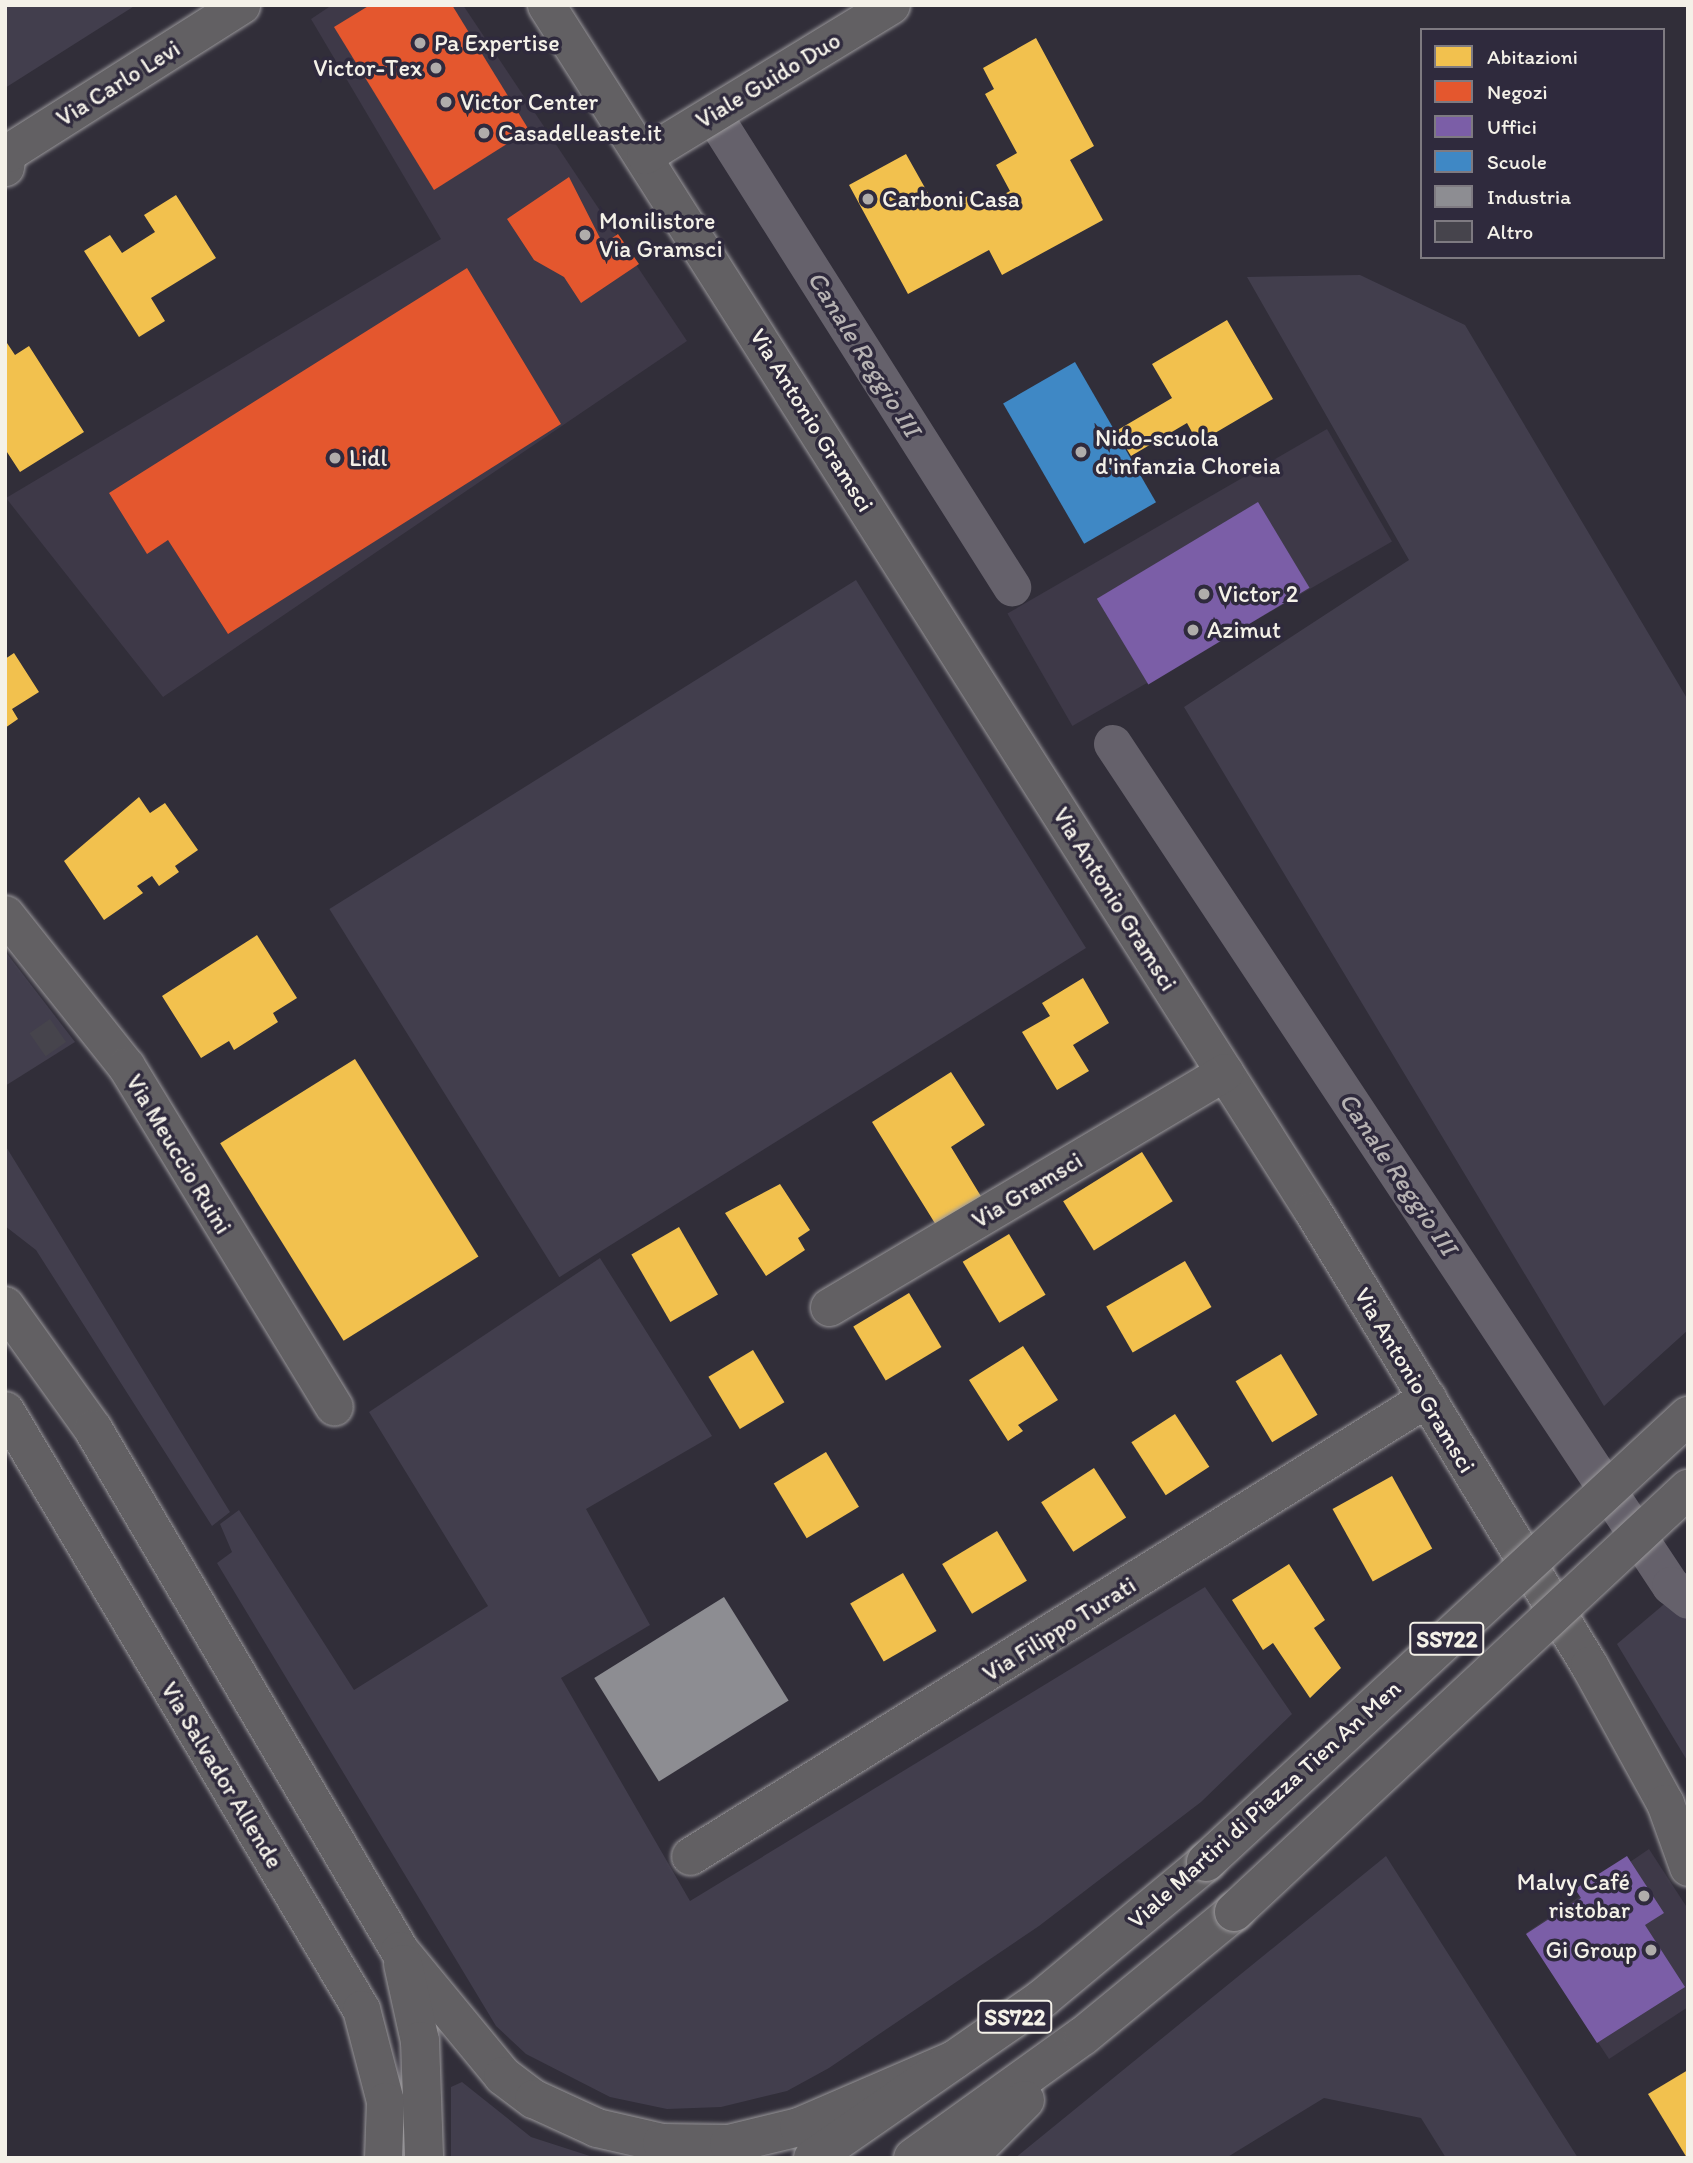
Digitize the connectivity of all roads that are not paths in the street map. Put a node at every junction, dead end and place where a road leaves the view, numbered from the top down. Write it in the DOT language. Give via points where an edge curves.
graph roads {
  1 [pos="241,5"];
  2 [pos="547,5"];
  3 [pos="891,5"];
  4 [pos="645,155"];
  5 [pos="5,167"];
  6 [pos="5,914"];
  7 [pos="1225,1072"];
  8 [pos="5,1306"];
  9 [pos="829,1307"];
  10 [pos="1427,1398"];
  11 [pos="334,1407"];
  12 [pos="5,1410"];
  13 [pos="1688,1416"];
  14 [pos="1688,1489"];
  15 [pos="1676,1816"];
  16 [pos="690,1856"];
  17 [pos="1688,1867"];
  18 [pos="400,1951"];
  19 [pos="1083,2036"];
  20 [pos="954,2060"];
  21 [pos="383,2158"];
  22 [pos="424,2158"];
  23 [pos="813,2158"];
  24 [pos="913,2158"];
  25 [pos="967,2158"];
  1 -- 5 [label="street, Via Carlo Levi" via="7,153"];
  2 -- 4 [label="street, Via Antonio Gramsci"];
  3 -- 4 [label="street, Viale Guido Duo"];
  4 -- 7 [label="street, Via Antonio Gramsci"];
  6 -- 11 [label="street, Via Meuccio Ruini" via="126,1066"];
  7 -- 9 [label="street, Via Gramsci"];
  7 -- 10 [label="street, Via Antonio Gramsci"];
  8 -- 18 [label="highway" via="93,1429"];
  10 -- 15 [label="street, Via Antonio Gramsci"];
  10 -- 16 [label="street, Via Filippo Turati"];
  12 -- 21 [label="street, Via Salvador Allende" via="360,2009 385,2101"];
  13 -- 20 [label="highway, Viale Martiri di Piazza Tien An Men / SS722, bridge" via="1206,1862 1043,1998"];
  14 -- 19 [label="highway, SS722, bridge" via="1234,1912"];
  15 -- 17 [label="street, Via Antonio Gramsci"];
  18 -- 20 [label="highway" via="503,2076 571,2119 629,2136 694,2144 760,2138"];
  18 -- 22 [label="highway" via="421,2041"];
  19 -- 24 [label="highway, SS722"];
  19 -- 25 [label="highway"];
  20 -- 23 [label="highway, Viale Martiri di Piazza Tien An Men / SS722"];
}
